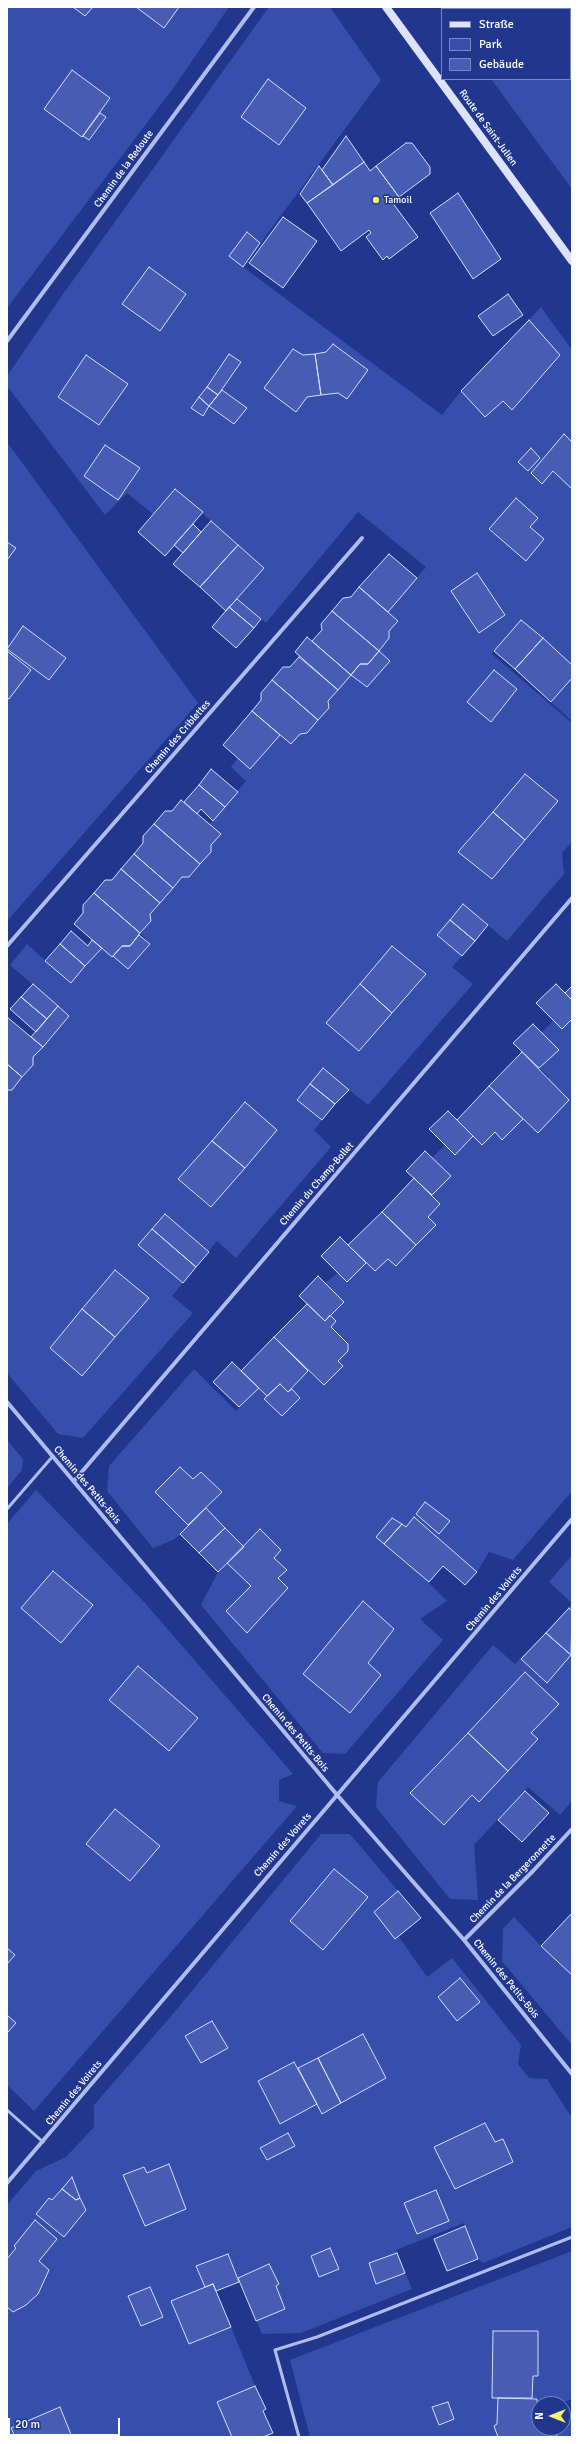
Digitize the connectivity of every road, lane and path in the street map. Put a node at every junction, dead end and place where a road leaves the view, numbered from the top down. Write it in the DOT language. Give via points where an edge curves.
graph roads {
  1 [pos="254,7"];
  2 [pos="386,7"];
  3 [pos="572,262"];
  4 [pos="7,341"];
  5 [pos="362,538"];
  6 [pos="572,898"];
  7 [pos="7,946"];
  8 [pos="7,1402"];
  9 [pos="53,1456"];
  10 [pos="74,1481"];
  11 [pos="7,1509"];
  12 [pos="572,1519"];
  13 [pos="338,1796"];
  14 [pos="572,1829"];
  15 [pos="464,1940"];
  16 [pos="572,2074"];
  17 [pos="7,2110"];
  18 [pos="42,2142"];
  19 [pos="7,2183"];
  20 [pos="572,2237"];
  21 [pos="299,2437"];
  1 -- 4 [label="street, Chemin de la Redoute"];
  2 -- 3 [label="main road, Route de Saint-Julien"];
  5 -- 7 [label="street, Chemin des Criblettes"];
  6 -- 10 [label="street, Chemin du Champ-Bollet"];
  8 -- 9 [label="street, Chemin des Petits-Bois"];
  9 -- 10 [label="street, Chemin des Petits-Bois"];
  9 -- 11 [label="lane"];
  10 -- 13 [label="street, Chemin des Petits-Bois"];
  12 -- 13 [label="street, Chemin des Voirets"];
  13 -- 15 [label="street, Chemin des Petits-Bois"];
  13 -- 18 [label="street, Chemin des Voirets" via="310,1825"];
  14 -- 15 [label="street, Chemin de la Bergeronnette" via="533,1872"];
  15 -- 16 [label="street, Chemin des Petits-Bois"];
  17 -- 18 [label="lane"];
  18 -- 19 [label="street, Chemin des Voirets"];
  20 -- 21 [label="lane" via="316,2337 275,2350"];
}
